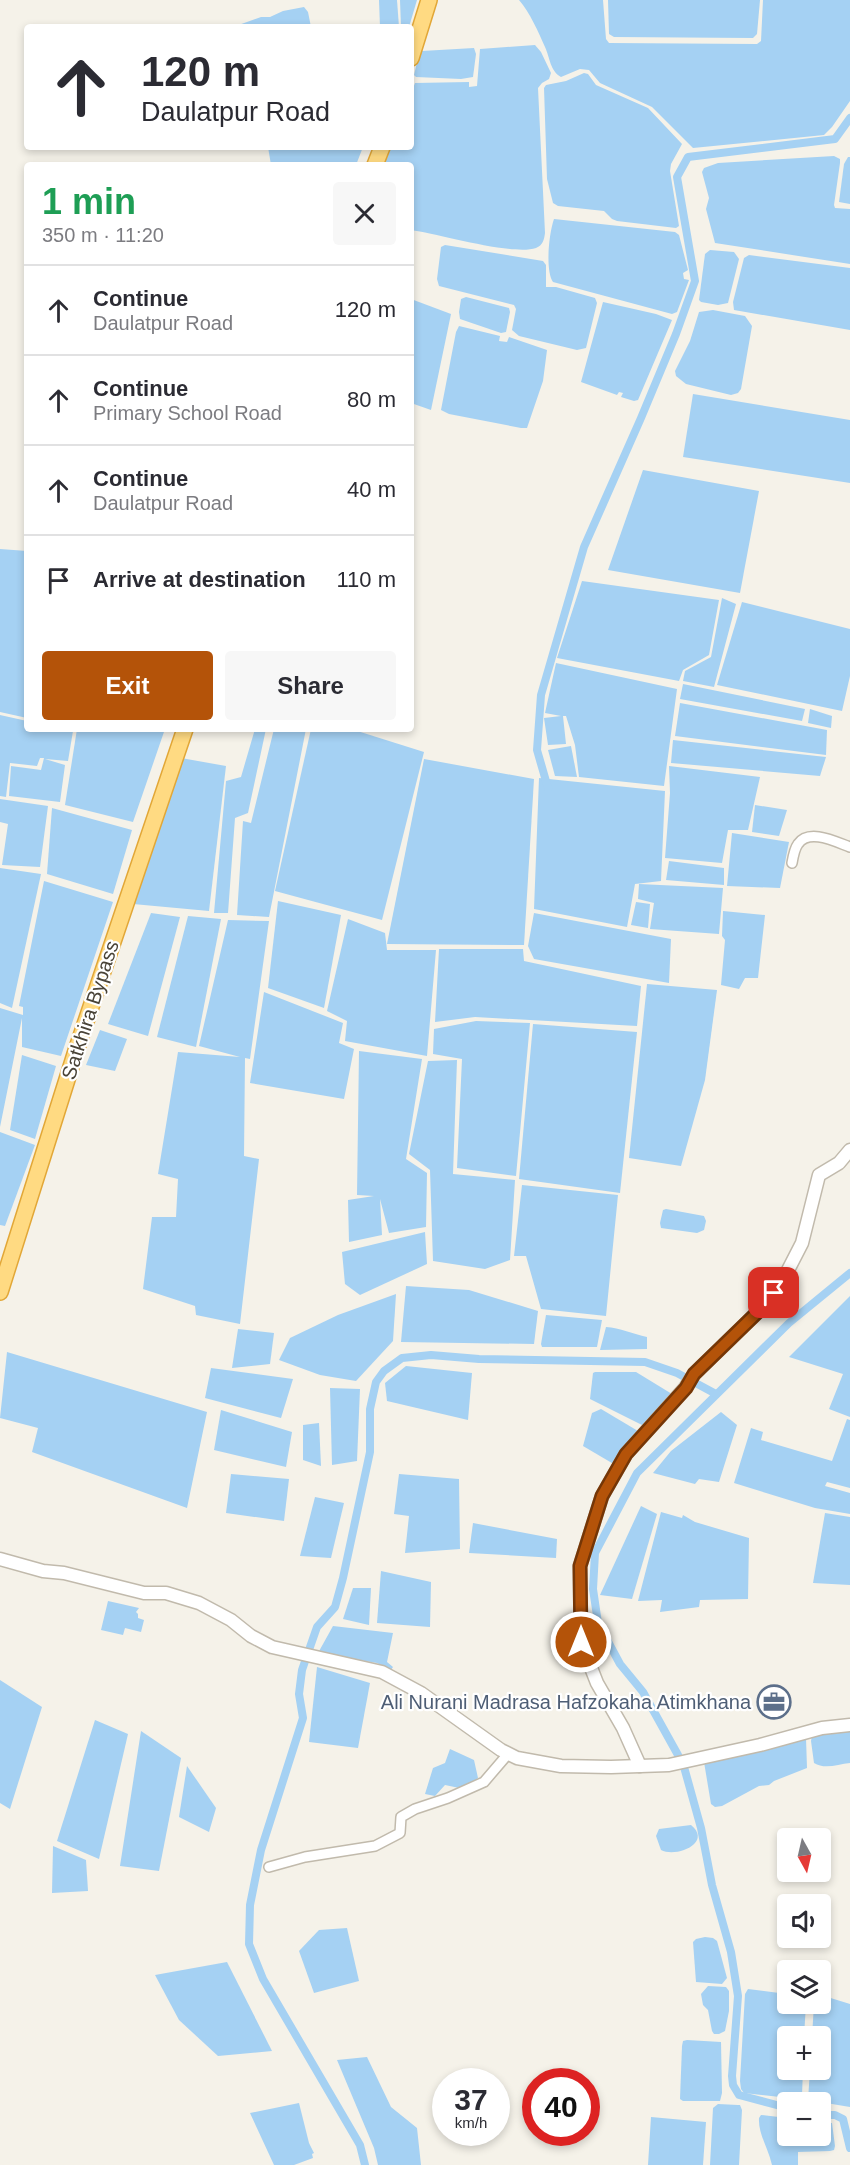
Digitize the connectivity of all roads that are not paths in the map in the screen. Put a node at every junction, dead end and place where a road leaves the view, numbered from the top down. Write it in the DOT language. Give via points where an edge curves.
graph roads {
  1 [pos="429,0"];
  2 [pos="414,48"];
  3 [pos="184,732"];
  4 [pos="850,847"];
  5 [pos="792,863"];
  6 [pos="850,1150"];
  7 [pos="0,1292"];
  8 [pos="0,1559"];
  9 [pos="850,1725"];
  10 [pos="508,1754"];
  11 [pos="639,1766"];
  12 [pos="268,1867"];
  1 -- 2 [label="highway"];
  3 -- 7 [label="highway, Satkhira Bypass" via="76,1051"];
  4 -- 5 [label="street" via="812,836 798,844"];
  6 -- 11 [label="street" via="818,1177 802,1243 784,1278 763,1307 694,1374 626,1454 602,1496 580,1566 581,1642"];
  8 -- 10 [label="street" via="144,1593 166,1593 199,1603 272,1647 382,1672"];
  9 -- 11 [label="street" via="822,1728 692,1761"];
  10 -- 11 [label="street" via="561,1766"];
  10 -- 12 [label="street" via="484,1782 401,1817 400,1833 375,1846"];
}
